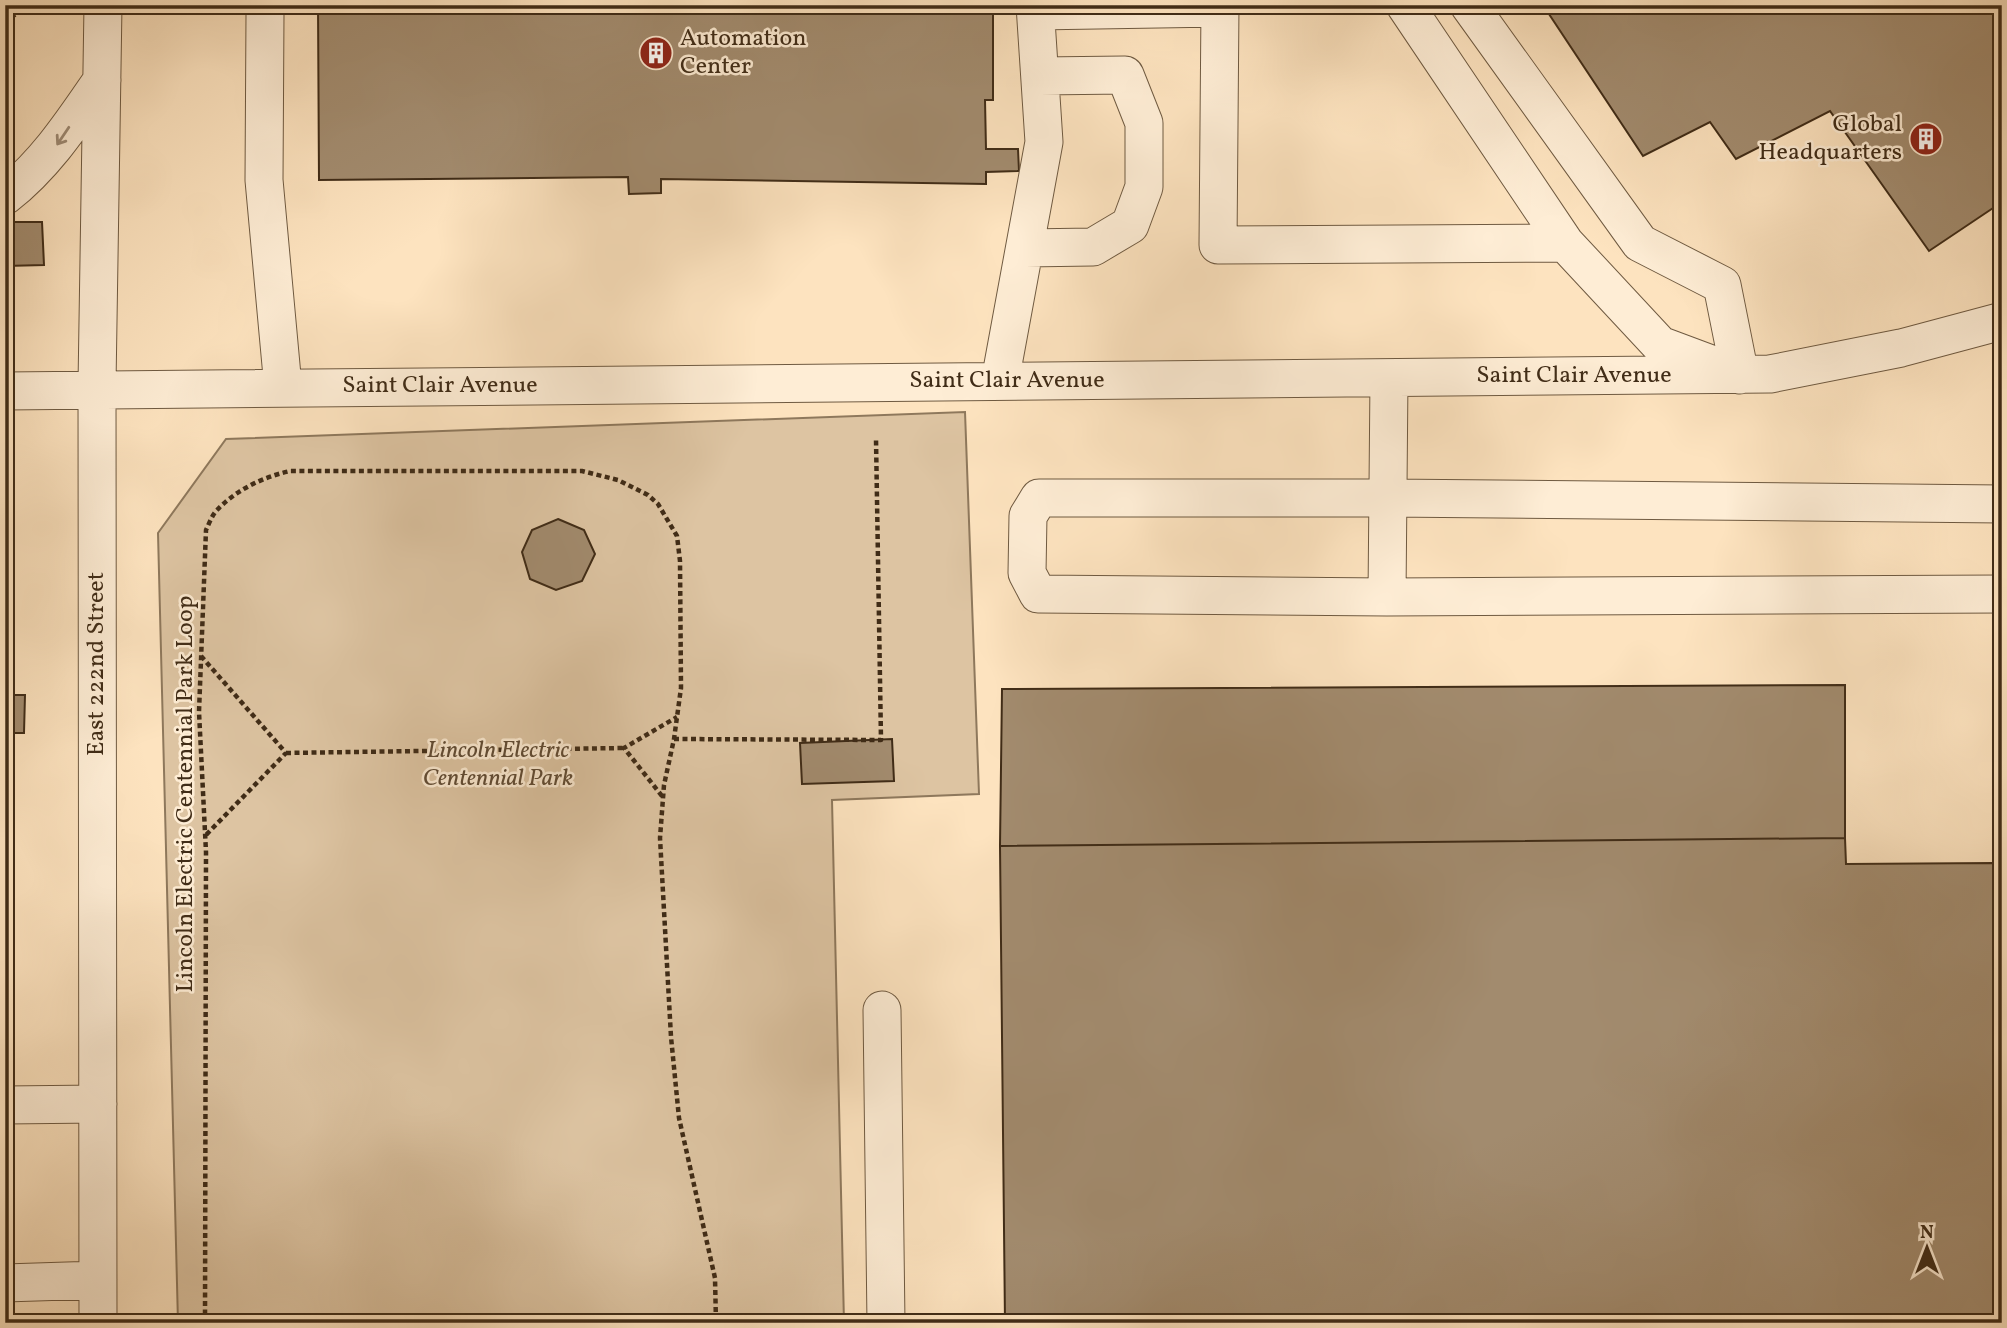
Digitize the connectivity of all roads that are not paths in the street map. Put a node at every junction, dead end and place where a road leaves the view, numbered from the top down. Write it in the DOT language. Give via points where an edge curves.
graph roads {
  1 [pos="103,5"];
  2 [pos="1405,5"];
  3 [pos="1469,5"];
  4 [pos="1220,7"];
  5 [pos="1035,8"];
  6 [pos="265,14"];
  7 [pos="1040,76"];
  8 [pos="102,80"];
  9 [pos="5,196"];
  10 [pos="1565,243"];
  11 [pos="1025,248"];
  12 [pos="2002,321"];
  13 [pos="1740,375"];
  14 [pos="1389,378"];
  15 [pos="1000,381"];
  16 [pos="283,387"];
  17 [pos="97,388"];
  18 [pos="5,391"];
  19 [pos="1388,498"];
  20 [pos="2002,504"];
  21 [pos="2002,594"];
  22 [pos="1387,597"];
  23 [pos="882,1010"];
  24 [pos="98,1104"];
  25 [pos="5,1105"];
  26 [pos="98,1280"];
  27 [pos="5,1283"];
  28 [pos="98,1323"];
  29 [pos="886,1323"];
  1 -- 8 [label="street, East 222nd Street"];
  2 -- 10 [label="street"];
  3 -- 13 [label="street" via="1640,243 1722,285"];
  4 -- 5 [label="street"];
  4 -- 10 [label="street" via="1218,245"];
  5 -- 7 [label="street"];
  6 -- 16 [label="street" via="264,180"];
  7 -- 11 [label="street" via="1044,142"];
  7 -- 11 [label="street" via="1125,75 1144,123 1144,187 1130,225 1093,247"];
  8 -- 9 [label="street, one-way" via="56,146"];
  8 -- 17 [label="street, East 222nd Street"];
  10 -- 13 [label="street" via="1660,345"];
  11 -- 15 [label="street"];
  12 -- 13 [label="street, Saint Clair Avenue" via="1901,348 1770,374"];
  13 -- 14 [label="street, Saint Clair Avenue"];
  14 -- 15 [label="street, Saint Clair Avenue"];
  14 -- 19 [label="street"];
  15 -- 16 [label="street, Saint Clair Avenue"];
  16 -- 17 [label="street, Saint Clair Avenue"];
  17 -- 18 [label="street, Saint Clair Avenue"];
  17 -- 24 [label="street, East 222nd Street"];
  19 -- 20 [label="street"];
  19 -- 22 [label="street"];
  19 -- 22 [label="street" via="1039,498 1028,516 1027,573 1038,594"];
  21 -- 22 [label="street"];
  23 -- 29 [label="street"];
  24 -- 25 [label="street"];
  24 -- 26 [label="street, East 222nd Street"];
  26 -- 27 [label="street"];
  26 -- 28 [label="street, East 222nd Street"];
}
